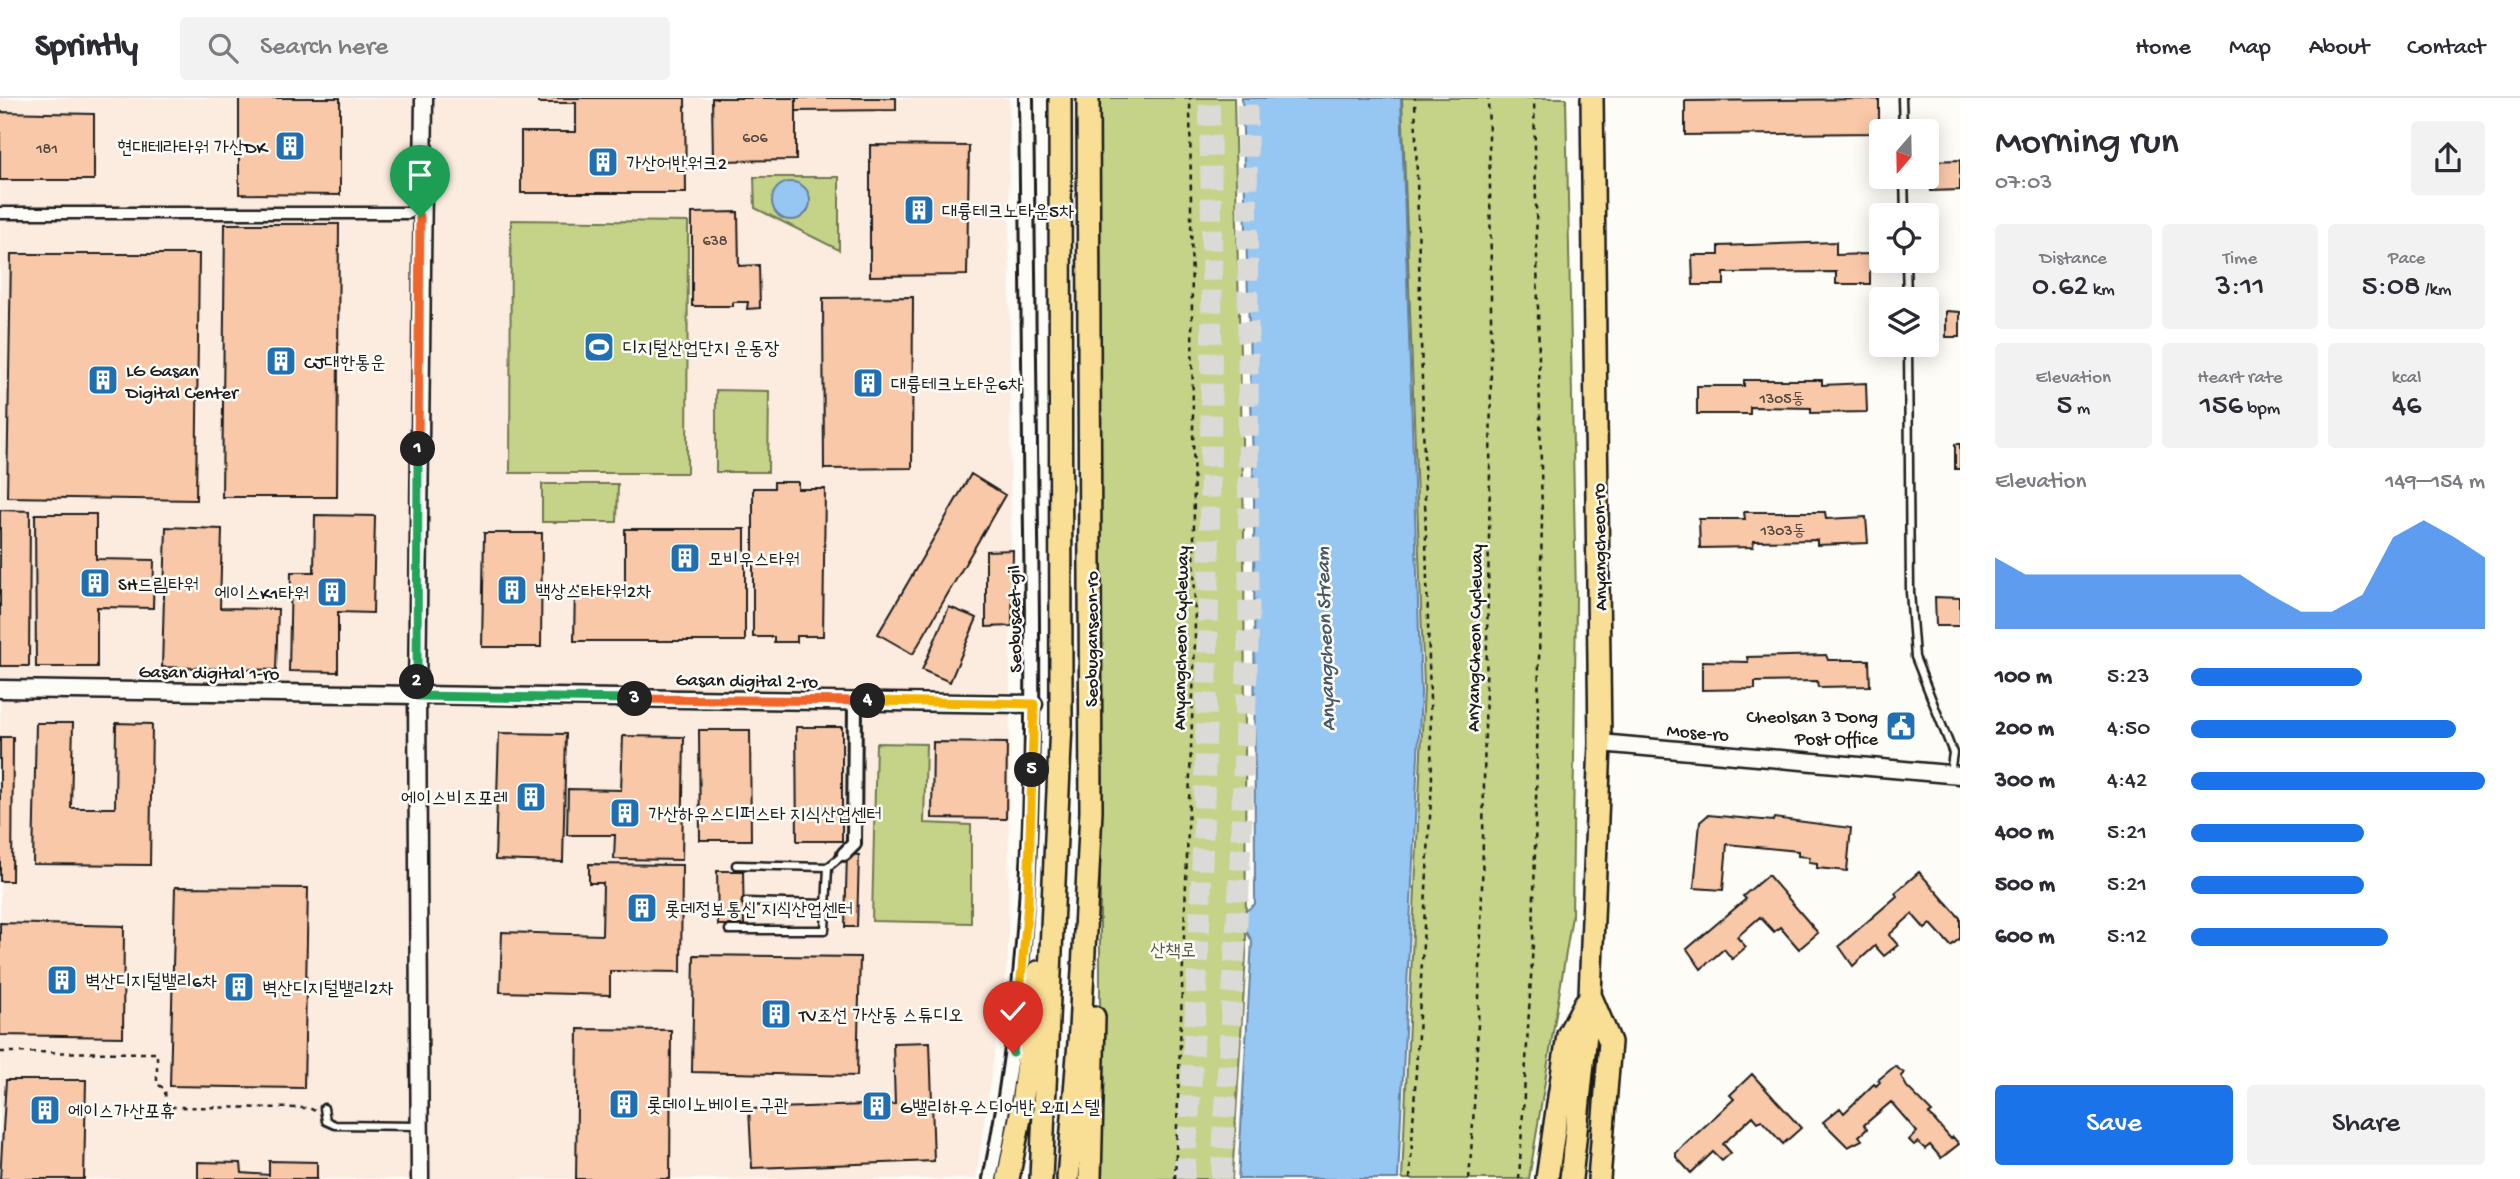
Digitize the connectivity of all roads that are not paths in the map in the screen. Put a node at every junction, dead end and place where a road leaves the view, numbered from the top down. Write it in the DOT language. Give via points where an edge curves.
graph roads {
  1 [pos="424,98"];
  2 [pos="1026,98"];
  3 [pos="1058,98"];
  4 [pos="1088,98"];
  5 [pos="1592,98"];
  6 [pos="1902,98"];
  7 [pos="1903,119"];
  8 [pos="0,213"];
  9 [pos="409,213"];
  10 [pos="1908,357"];
  11 [pos="0,689"];
  12 [pos="417,696"];
  13 [pos="855,701"];
  14 [pos="1034,704"];
  15 [pos="1600,743"];
  16 [pos="1955,775"];
  17 [pos="1059,807"];
  18 [pos="1091,811"];
  19 [pos="844,855"];
  20 [pos="736,865"];
  21 [pos="828,867"];
  22 [pos="746,902"];
  23 [pos="826,904"];
  24 [pos="729,930"];
  25 [pos="1590,995"];
  26 [pos="324,1108"];
  27 [pos="420,1126"];
  28 [pos="420,1179"];
  29 [pos="990,1179"];
  30 [pos="1008,1179"];
  31 [pos="1041,1179"];
  32 [pos="1068,1179"];
  33 [pos="1090,1179"];
  34 [pos="1547,1179"];
  35 [pos="1571,1179"];
  36 [pos="1599,1179"];
  1 -- 12 [label="street"];
  2 -- 14 [label="street, Seobusaet-gil"];
  3 -- 17 [label="main road, Seobuganseon-ro"];
  4 -- 18 [label="main road, Seobuganseon-ro"];
  5 -- 15 [label="main road, Anyangcheon-ro"];
  6 -- 7 [label="lane"];
  8 -- 9 [label="street"];
  10 -- 16 [label="lane" via="1910,592 1915,657 1953,753"];
  11 -- 12 [label="street, Gasan digital 1-ro"];
  12 -- 13 [label="street, Gasan digital 2-ro"];
  12 -- 27 [label="street"];
  13 -- 14 [label="street, Gasan digital 2-ro"];
  13 -- 19 [label="street" via="854,844"];
  14 -- 29 [label="street, Seobusaet-gil" via="1022,980"];
  15 -- 16 [label="street, Mose-ro"];
  15 -- 25 [label="main road, Anyangcheon-ro"];
  17 -- 30 [label="main road"];
  17 -- 31 [label="main road, Seobuganseon-ro"];
  18 -- 32 [label="main road, Seobuganseon-ro"];
  18 -- 33 [label="main road" via="1094,1004"];
  19 -- 21 [label="lane"];
  20 -- 21 [label="lane"];
  21 -- 23 [label="lane"];
  22 -- 23 [label="lane"];
  23 -- 24 [label="lane" via="825,930"];
  25 -- 34 [label="main road" via="1568,1035"];
  25 -- 35 [label="main road, Anyangcheon-ro"];
  25 -- 36 [label="main road" via="1610,1042"];
  26 -- 27 [label="lane" via="326,1121 335,1125"];
  27 -- 28 [label="street"];
}
